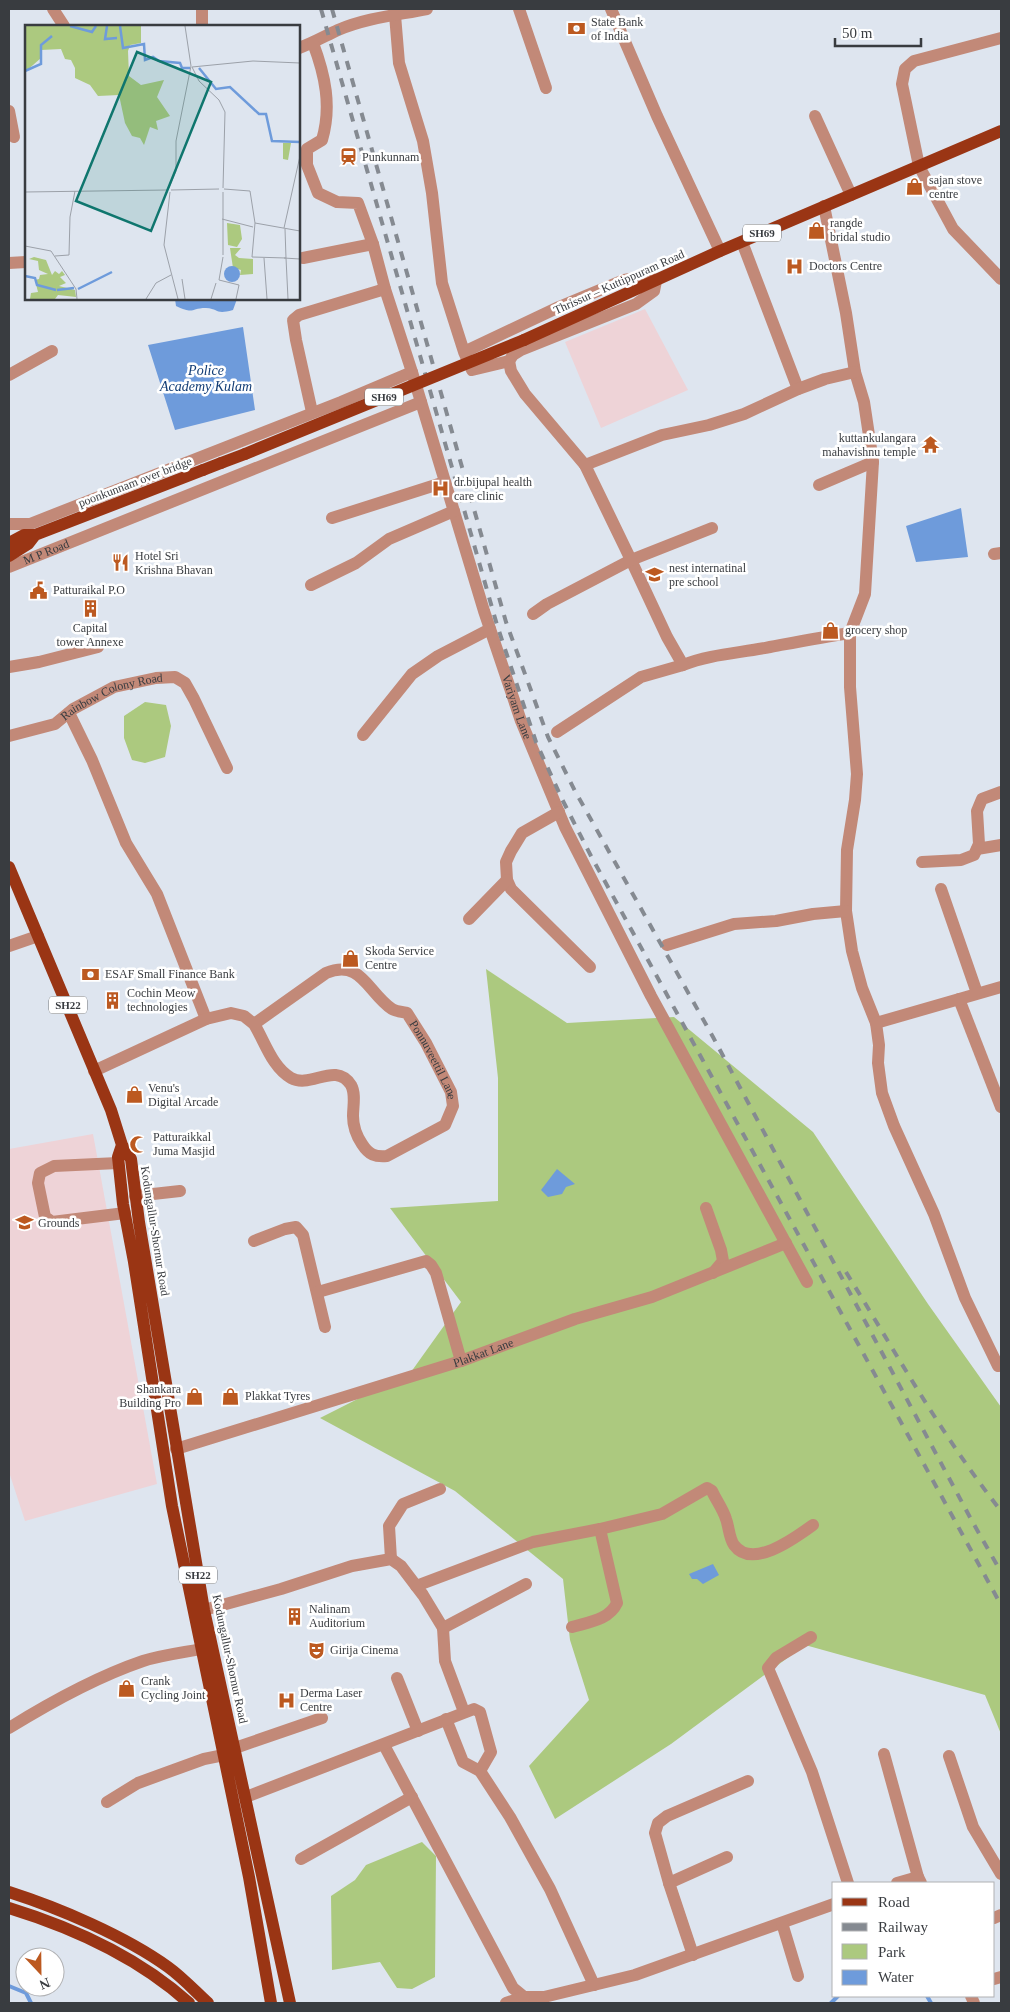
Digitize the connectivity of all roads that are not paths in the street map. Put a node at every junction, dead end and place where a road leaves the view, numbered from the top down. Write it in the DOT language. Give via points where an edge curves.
graph roads {
  1 [pos="53,9"];
  2 [pos="202,9"];
  3 [pos="423,9"];
  4 [pos="520,9"];
  5 [pos="611,9"];
  6 [pos="395,15"];
  7 [pos="63,25"];
  8 [pos="202,25"];
  9 [pos="1001,38"];
  10 [pos="313,43"];
  11 [pos="300,48"];
  12 [pos="546,88"];
  13 [pos="9,111"];
  14 [pos="815,116"];
  15 [pos="1001,131"];
  16 [pos="25,132"];
  17 [pos="11,138"];
  18 [pos="303,165"];
  19 [pos="919,166"];
  20 [pos="852,195"];
  21 [pos="824,206"];
  22 [pos="742,242"];
  23 [pos="373,244"];
  24 [pos="720,251"];
  25 [pos="303,258"];
  26 [pos="25,262"];
  27 [pos="9,263"];
  28 [pos="1001,279"];
  29 [pos="656,281"];
  30 [pos="385,289"];
  31 [pos="52,351"];
  32 [pos="464,352"];
  33 [pos="509,361"];
  34 [pos="412,372"];
  35 [pos="855,372"];
  36 [pos="9,375"];
  37 [pos="798,389"];
  38 [pos="422,402"];
  39 [pos="312,412"];
  40 [pos="206,454"];
  41 [pos="245,454"];
  42 [pos="873,462"];
  43 [pos="584,465"];
  44 [pos="445,482"];
  45 [pos="218,483"];
  46 [pos="819,485"];
  47 [pos="454,511"];
  48 [pos="332,518"];
  49 [pos="9,524"];
  50 [pos="712,528"];
  51 [pos="36,535"];
  52 [pos="9,543"];
  53 [pos="9,556"];
  54 [pos="631,560"];
  55 [pos="9,567"];
  56 [pos="311,585"];
  57 [pos="533,614"];
  58 [pos="490,628"];
  59 [pos="850,633"];
  60 [pos="98,647"];
  61 [pos="683,665"];
  62 [pos="9,667"];
  63 [pos="69,713"];
  64 [pos="557,732"];
  65 [pos="363,735"];
  66 [pos="9,736"];
  67 [pos="227,768"];
  68 [pos="1001,792"];
  69 [pos="559,812"];
  70 [pos="1001,845"];
  71 [pos="977,849"];
  72 [pos="922,862"];
  73 [pos="9,867"];
  74 [pos="507,880"];
  75 [pos="941,889"];
  76 [pos="846,911"];
  77 [pos="469,918"];
  78 [pos="38,936"];
  79 [pos="667,944"];
  80 [pos="9,946"];
  81 [pos="590,968"];
  82 [pos="1001,987"];
  83 [pos="977,993"];
  84 [pos="958,999"];
  85 [pos="206,1019"];
  86 [pos="876,1023"];
  87 [pos="254,1024"];
  88 [pos="94,1071"];
  89 [pos="1001,1106"];
  90 [pos="122,1145"];
  91 [pos="118,1163"];
  92 [pos="180,1191"];
  93 [pos="135,1196"];
  94 [pos="706,1208"];
  95 [pos="125,1213"];
  96 [pos="254,1240"];
  97 [pos="786,1243"];
  98 [pos="713,1272"];
  99 [pos="807,1282"];
  100 [pos="318,1292"];
  101 [pos="325,1327"];
  102 [pos="461,1361"];
  103 [pos="998,1366"];
  104 [pos="176,1449"];
  105 [pos="440,1489"];
  106 [pos="813,1525"];
  107 [pos="600,1529"];
  108 [pos="391,1559"];
  109 [pos="526,1584"];
  110 [pos="416,1586"];
  111 [pos="204,1610"];
  112 [pos="572,1627"];
  113 [pos="443,1628"];
  114 [pos="811,1637"];
  115 [pos="207,1648"];
  116 [pos="397,1678"];
  117 [pos="464,1712"];
  118 [pos="322,1718"];
  119 [pos="446,1719"];
  120 [pos="9,1728"];
  121 [pos="418,1731"];
  122 [pos="384,1744"];
  123 [pos="235,1748"];
  124 [pos="884,1754"];
  125 [pos="224,1755"];
  126 [pos="949,1756"];
  127 [pos="480,1771"];
  128 [pos="748,1781"];
  129 [pos="246,1797"];
  130 [pos="412,1797"];
  131 [pos="107,1802"];
  132 [pos="727,1857"];
  133 [pos="301,1859"];
  134 [pos="1001,1874"];
  135 [pos="920,1880"];
  136 [pos="848,1882"];
  137 [pos="905,1882"];
  138 [pos="669,1883"];
  139 [pos="9,1892"];
  140 [pos="832,1905"];
  141 [pos="9,1908"];
  142 [pos="782,1923"];
  143 [pos="692,1955"];
  144 [pos="798,1976"];
  145 [pos="594,1985"];
  146 [pos="524,1998"];
  147 [pos="189,2003"];
  148 [pos="208,2003"];
  149 [pos="271,2003"];
  150 [pos="290,2003"];
  151 [pos="506,2003"];
  1 -- 7 [label="street"];
  2 -- 8 [label="street"];
  3 -- 6 [label="street"];
  4 -- 12 [label="street"];
  5 -- 24 [label="street"];
  6 -- 10 [label="street" via="337,30"];
  6 -- 32 [label="street" via="399,63 423,141 442,283"];
  9 -- 19 [label="street" via="914,61 905,69 902,84"];
  10 -- 11 [label="street"];
  10 -- 18 [label="street" via="324,72 326,128 322,140 307,149"];
  13 -- 17 [label="street"];
  14 -- 20 [label="street"];
  15 -- 19 [label="main road, Thrissur – Kuttippuram Road / SH69"];
  16 -- 17 [label="street"];
  18 -- 23 [label="street, Variyam Lane" via="318,193 337,202 358,202"];
  19 -- 20 [label="main road, Thrissur – Kuttippuram Road / SH69"];
  19 -- 28 [label="street" via="953,229"];
  20 -- 21 [label="main road, Thrissur – Kuttippuram Road / SH69"];
  21 -- 22 [label="main road, Thrissur – Kuttippuram Road / SH69"];
  21 -- 35 [label="street"];
  22 -- 24 [label="main road, Thrissur – Kuttippuram Road / SH69"];
  22 -- 37 [label="street"];
  23 -- 25 [label="street"];
  23 -- 30 [label="street, Variyam Lane"];
  24 -- 29 [label="main road, Thrissur – Kuttippuram Road / SH69"];
  26 -- 27 [label="street"];
  29 -- 32 [label="street" via="648,276 624,280"];
  29 -- 33 [label="street" via="654,292 636,304 521,350"];
  29 -- 41 [label="main road, Thrissur – Kuttippuram Road / SH69, bridge" via="524,340"];
  30 -- 34 [label="street, Variyam Lane"];
  30 -- 39 [label="street" via="299,315 294,320"];
  31 -- 36 [label="street"];
  32 -- 33 [label="street" via="472,370"];
  33 -- 43 [label="street" via="511,371 525,394"];
  34 -- 38 [label="street, Variyam Lane"];
  34 -- 39 [label="street"];
  35 -- 37 [label="street"];
  35 -- 42 [label="street" via="864,402"];
  37 -- 43 [label="street" via="744,414 662,435"];
  38 -- 44 [label="street, Variyam Lane"];
  38 -- 45 [label="street, M P Road"];
  39 -- 40 [label="street"];
  40 -- 45 [label="street"];
  40 -- 49 [label="street" via="30,524"];
  41 -- 51 [label="main road, poonkunnam over bridge / SH69, bridge"];
  42 -- 46 [label="street"];
  42 -- 59 [label="street" via="865,594"];
  43 -- 54 [label="street"];
  44 -- 47 [label="street, Variyam Lane"];
  44 -- 48 [label="street"];
  45 -- 55 [label="street, M P Road"];
  47 -- 56 [label="street" via="389,539 356,562"];
  47 -- 58 [label="street, Variyam Lane"];
  50 -- 54 [label="street"];
  51 -- 52 [label="main road, poonkunnam over bridge / SH69" via="24,535"];
  51 -- 53 [label="main road, poonkunnam over bridge / SH69"];
  54 -- 57 [label="street"];
  54 -- 61 [label="street"];
  58 -- 65 [label="street" via="412,674"];
  58 -- 69 [label="street, Variyam Lane" via="521,721"];
  59 -- 61 [label="street" via="730,653"];
  59 -- 76 [label="street" via="850,687 857,774 847,850"];
  60 -- 62 [label="street"];
  61 -- 64 [label="street" via="641,677"];
  63 -- 66 [label="street, Rainbow Colony Road" via="54,724"];
  63 -- 67 [label="street, Rainbow Colony Road" via="114,687 175,677 185,683"];
  63 -- 85 [label="street" via="126,843 156,894"];
  68 -- 71 [label="street" via="982,799 977,812"];
  69 -- 74 [label="street" via="522,833 506,862"];
  69 -- 97 [label="street, Variyam Lane" via="651,996"];
  70 -- 71 [label="street"];
  71 -- 72 [label="street" via="974,855 961,860"];
  73 -- 78 [label="main road, SH22"];
  74 -- 77 [label="street"];
  74 -- 81 [label="street" via="511,889"];
  75 -- 83 [label="street"];
  76 -- 79 [label="street" via="734,924"];
  76 -- 86 [label="street" via="852,951"];
  78 -- 80 [label="street"];
  78 -- 88 [label="main road, SH22"];
  82 -- 83 [label="street"];
  83 -- 84 [label="street"];
  84 -- 86 [label="street"];
  84 -- 89 [label="street"];
  85 -- 87 [label="street" via="231,1013 244,1016"];
  85 -- 88 [label="street"];
  86 -- 103 [label="street" via="882,1093 934,1214 965,1298"];
  87 -- 87 [label="street, Ponnuveettil Lane" via="326,973 338,968 348,969 392,1010 407,1013 426,1042 451,1092 453,1106 445,1125 387,1156 368,1154 356,1134 352,1088 345,1078 334,1074 309,1080 293,1079 274,1061"];
  88 -- 90 [label="main road, SH22"];
  90 -- 91 [label="main road, Kodungallur-Shornur Road / SH22"];
  90 -- 93 [label="main road, Kodungallur-Shornur Road / SH22" via="130,1159"];
  91 -- 95 [label="main road, Kodungallur-Shornur Road / SH22"];
  91 -- 95 [label="street" via="54,1166 40,1173 38,1183 45,1217 52,1222"];
  92 -- 93 [label="street"];
  93 -- 104 [label="main road, Kodungallur-Shornur Road / SH22"];
  94 -- 98 [label="street" via="722,1250 723,1260"];
  95 -- 115 [label="main road, Kodungallur-Shornur Road / SH22" via="172,1506"];
  96 -- 100 [label="street" via="296,1228 303,1235"];
  97 -- 98 [label="street, Plakkat Lane"];
  97 -- 99 [label="street, Variyam Lane"];
  98 -- 102 [label="street, Plakkat Lane" via="652,1297 575,1319"];
  100 -- 101 [label="street"];
  100 -- 102 [label="street" via="426,1261 436,1272"];
  102 -- 104 [label="street, Plakkat Lane"];
  104 -- 111 [label="main road, Kodungallur-Shornur Road / SH22"];
  105 -- 108 [label="street" via="403,1504 389,1526"];
  106 -- 107 [label="street" via="774,1549 755,1555 740,1551 732,1543 726,1519 712,1491 707,1488 662,1514"];
  107 -- 110 [label="street" via="533,1542"];
  107 -- 112 [label="street" via="617,1603 613,1611 603,1618"];
  108 -- 110 [label="street" via="401,1566"];
  108 -- 111 [label="street" via="352,1566"];
  109 -- 113 [label="street"];
  110 -- 113 [label="street"];
  111 -- 115 [label="main road, Kodungallur-Shornur Road / SH22"];
  113 -- 117 [label="street" via="445,1661"];
  114 -- 136 [label="street" via="776,1658 768,1668 812,1772"];
  115 -- 120 [label="street" via="145,1660 95,1680"];
  115 -- 123 [label="main road, Kodungallur-Shornur Road / SH22"];
  115 -- 125 [label="main road, Kodungallur-Shornur Road / SH22"];
  116 -- 121 [label="street"];
  117 -- 119 [label="street"];
  117 -- 127 [label="street" via="480,1712 489,1744 491,1752"];
  118 -- 123 [label="street"];
  119 -- 121 [label="street"];
  119 -- 127 [label="street" via="462,1762"];
  121 -- 122 [label="street"];
  122 -- 129 [label="street"];
  122 -- 130 [label="street"];
  123 -- 129 [label="main road, Kodungallur-Shornur Road / SH22"];
  124 -- 135 [label="street"];
  125 -- 131 [label="street" via="138,1783"];
  125 -- 149 [label="main road, Kodungallur-Shornur Road / SH22"];
  126 -- 134 [label="street" via="973,1827"];
  127 -- 145 [label="street" via="550,1889"];
  128 -- 138 [label="street" via="667,1816 658,1823 655,1834"];
  129 -- 150 [label="main road, Kodungallur-Shornur Road / SH22"];
  130 -- 133 [label="street"];
  130 -- 146 [label="street" via="513,1988"];
  132 -- 138 [label="street"];
  135 -- 137 [label="street"];
  138 -- 143 [label="street"];
  139 -- 148 [label="main road" via="126,1942 168,1967"];
  140 -- 142 [label="street"];
  141 -- 147 [label="main road" via="96,1941 143,1968"];
  142 -- 143 [label="street"];
  142 -- 144 [label="street"];
  143 -- 145 [label="street"];
  145 -- 146 [label="street" via="544,1997"];
  146 -- 151 [label="street"];
}
